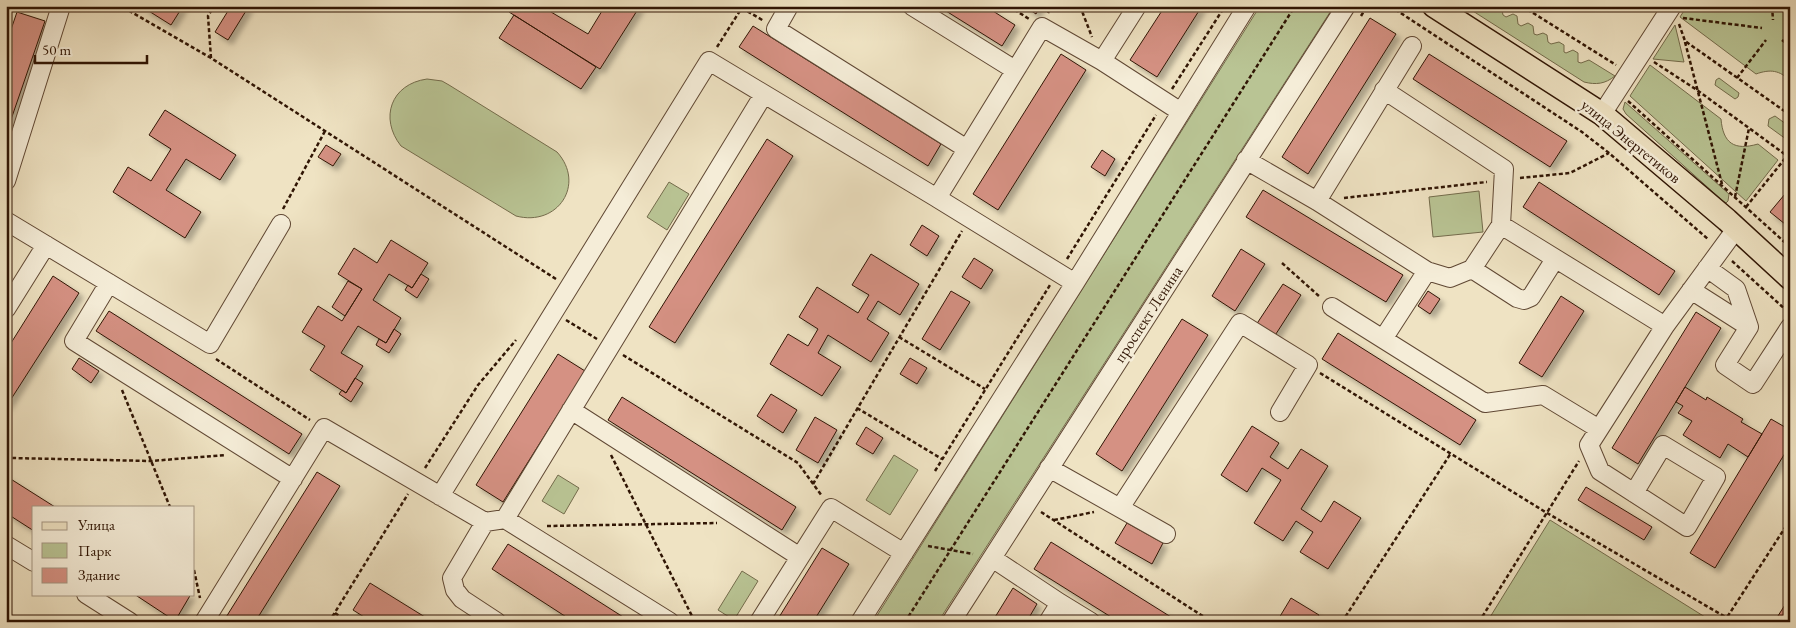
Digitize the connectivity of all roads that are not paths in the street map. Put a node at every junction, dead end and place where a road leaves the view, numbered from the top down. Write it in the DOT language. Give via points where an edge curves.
graph roads {
  1 [pos="62,6"];
  2 [pos="789,6"];
  3 [pos="912,6"];
  4 [pos="1138,6"];
  5 [pos="1247,6"];
  6 [pos="1346,6"];
  7 [pos="1434,6"];
  8 [pos="1676,13"];
  9 [pos="1412,46"];
  10 [pos="1102,61"];
  11 [pos="1015,70"];
  12 [pos="1384,90"];
  13 [pos="764,94"];
  14 [pos="1181,112"];
  15 [pos="1602,114"];
  16 [pos="967,149"];
  17 [pos="1246,160"];
  18 [pos="6,181"];
  19 [pos="937,198"];
  20 [pos="1317,201"];
  21 [pos="6,220"];
  22 [pos="281,224"];
  23 [pos="1501,225"];
  24 [pos="1736,229"];
  25 [pos="46,244"];
  26 [pos="1555,259"];
  27 [pos="1472,268"];
  28 [pos="1707,268"];
  29 [pos="1427,271"];
  30 [pos="1790,278"];
  31 [pos="109,283"];
  32 [pos="1075,283"];
  33 [pos="1691,290"];
  34 [pos="1332,307"];
  35 [pos="6,309"];
  36 [pos="1665,326"];
  37 [pos="1749,327"];
  38 [pos="1790,327"];
  39 [pos="1383,339"];
  40 [pos="571,410"];
  41 [pos="1280,412"];
  42 [pos="1599,429"];
  43 [pos="1049,468"];
  44 [pos="293,479"];
  45 [pos="1634,493"];
  46 [pos="440,496"];
  47 [pos="1120,508"];
  48 [pos="505,519"];
  49 [pos="485,522"];
  50 [pos="1166,534"];
  51 [pos="6,546"];
  52 [pos="904,553"];
  53 [pos="800,557"];
  54 [pos="992,558"];
  55 [pos="32,561"];
  56 [pos="89,596"];
  57 [pos="1060,603"];
  58 [pos="130,622"];
  59 [pos="205,622"];
  60 [pos="497,622"];
  61 [pos="670,622"];
  62 [pos="759,622"];
  63 [pos="860,622"];
  64 [pos="951,622"];
  65 [pos="1048,622"];
  66 [pos="1091,622"];
  1 -- 18 [label="street"];
  2 -- 16 [label="street" via="776,29"];
  3 -- 11 [label="street"];
  4 -- 10 [label="street"];
  5 -- 14 [label="street"];
  6 -- 17 [label="street, проспект Ленина"];
  7 -- 15 [label="main road, улица Энергетиков"];
  8 -- 15 [label="street"];
  9 -- 12 [label="street"];
  10 -- 11 [label="street" via="1042,27"];
  10 -- 14 [label="street"];
  11 -- 16 [label="street"];
  12 -- 20 [label="street"];
  12 -- 23 [label="street" via="1504,169"];
  13 -- 19 [label="street"];
  13 -- 40 [label="street"];
  13 -- 46 [label="street" via="709,61"];
  14 -- 32 [label="street"];
  15 -- 24 [label="main road, улица Энергетиков"];
  16 -- 19 [label="street"];
  17 -- 20 [label="street"];
  17 -- 43 [label="street, проспект Ленина"];
  19 -- 32 [label="street"];
  20 -- 29 [label="street"];
  21 -- 25 [label="street"];
  22 -- 31 [label="street" via="210,344"];
  23 -- 26 [label="street"];
  23 -- 27 [label="street"];
  24 -- 28 [label="street"];
  24 -- 30 [label="main road, улица Энергетиков"];
  25 -- 31 [label="street"];
  25 -- 35 [label="street"];
  26 -- 27 [label="street" via="1531,297 1524,300"];
  26 -- 36 [label="street"];
  27 -- 29 [label="street" via="1450,278"];
  28 -- 33 [label="street"];
  28 -- 37 [label="street" via="1736,289"];
  29 -- 39 [label="street"];
  31 -- 44 [label="street" via="74,341"];
  32 -- 52 [label="street"];
  33 -- 36 [label="street"];
  33 -- 37 [label="street"];
  34 -- 39 [label="street"];
  36 -- 42 [label="street"];
  37 -- 38 [label="street" via="1725,365 1753,384"];
  39 -- 42 [label="street" via="1484,403 1543,395"];
  40 -- 48 [label="street"];
  40 -- 53 [label="street"];
  41 -- 47 [label="street" via="1308,365 1240,323"];
  42 -- 45 [label="street" via="1589,445 1600,471"];
  43 -- 47 [label="street"];
  43 -- 54 [label="street, проспект Ленина"];
  44 -- 46 [label="street" via="324,428"];
  44 -- 59 [label="street"];
  45 -- 45 [label="street" via="1662,445 1716,477 1687,526"];
  46 -- 49 [label="street"];
  47 -- 50 [label="street"];
  48 -- 49 [label="street"];
  48 -- 61 [label="street"];
  49 -- 60 [label="street" via="452,578 454,590 462,599"];
  51 -- 55 [label="street"];
  52 -- 53 [label="street" via="831,508"];
  52 -- 63 [label="street"];
  53 -- 62 [label="street"];
  54 -- 57 [label="street"];
  54 -- 64 [label="street, проспект Ленина"];
  56 -- 58 [label="street"];
  57 -- 65 [label="street"];
  57 -- 66 [label="street"];
}
